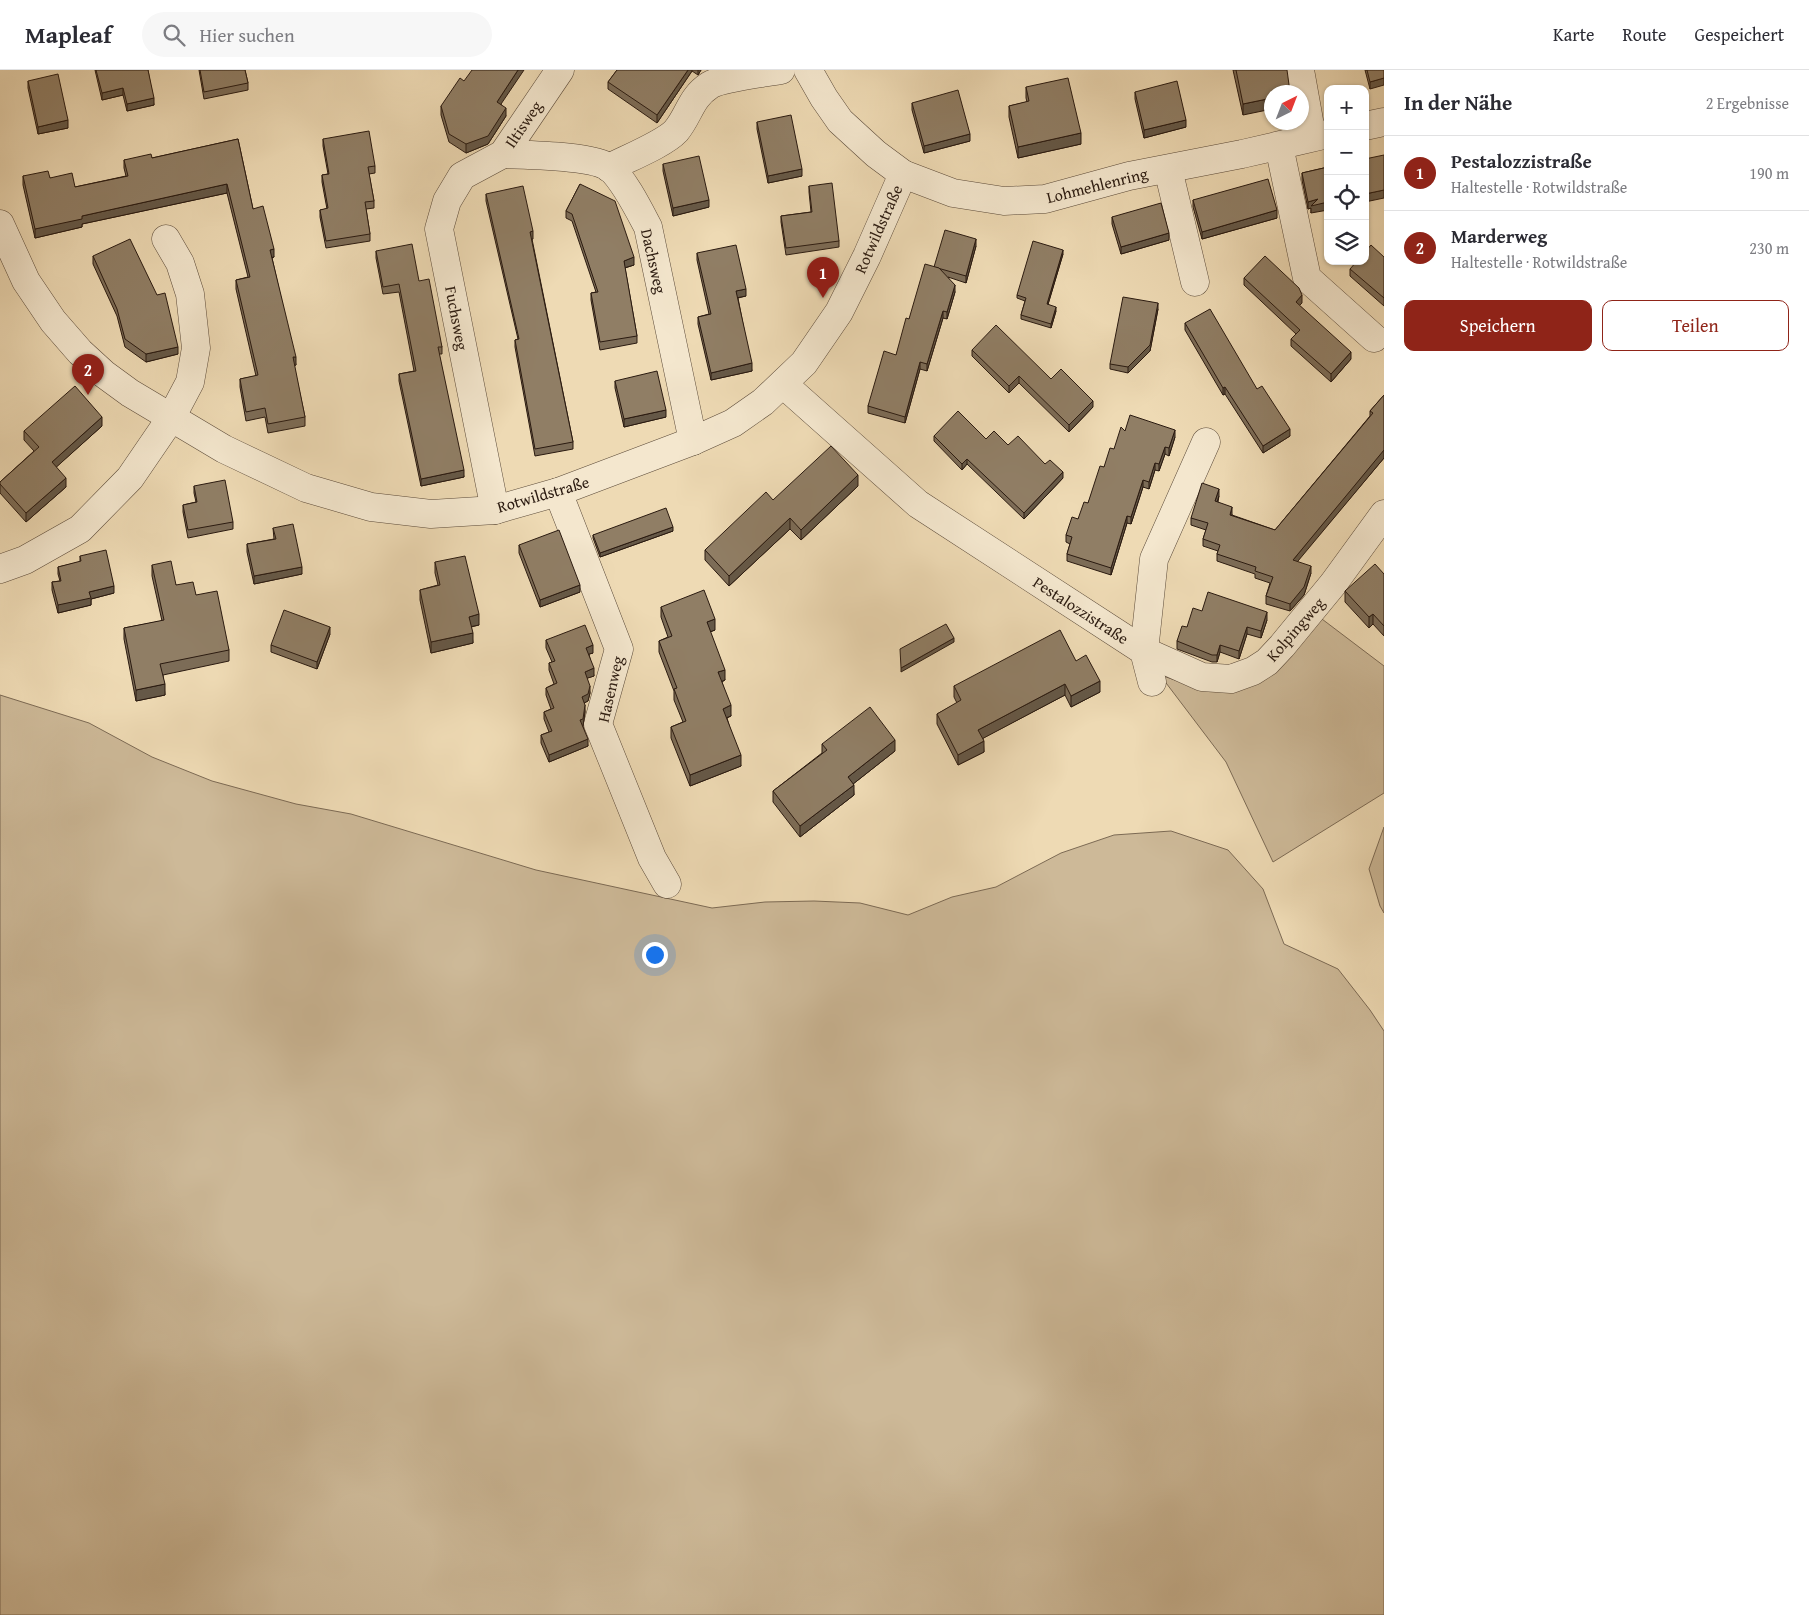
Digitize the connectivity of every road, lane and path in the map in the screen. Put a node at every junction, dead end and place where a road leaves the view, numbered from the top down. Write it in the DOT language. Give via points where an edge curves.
graph roads {
  1 [pos="560,70"];
  2 [pos="781,70"];
  3 [pos="808,70"];
  4 [pos="1300,70"];
  5 [pos="1384,122"];
  6 [pos="1369,125"];
  7 [pos="1320,136"];
  8 [pos="1279,146"];
  9 [pos="503,154"];
  10 [pos="609,168"];
  11 [pos="1168,169"];
  12 [pos="903,174"];
  13 [pos="0,224"];
  14 [pos="166,239"];
  15 [pos="1195,282"];
  16 [pos="1374,338"];
  17 [pos="783,384"];
  18 [pos="171,418"];
  19 [pos="693,441"];
  20 [pos="1206,442"];
  21 [pos="558,492"];
  22 [pos="495,510"];
  23 [pos="1384,514"];
  24 [pos="0,569"];
  25 [pos="1144,651"];
  26 [pos="1152,682"];
  27 [pos="667,884"];
  1 -- 9 [label="street, Iltisweg"];
  2 -- 10 [label="street" via="711,85 693,99 675,132"];
  3 -- 12 [label="street, Lohmehlenring" via="840,121"];
  4 -- 7 [label="street"];
  5 -- 6 [label="street"];
  7 -- 8 [label="street, Lohmehlenring"];
  8 -- 11 [label="street, Lohmehlenring"];
  8 -- 16 [label="street" via="1306,278"];
  9 -- 10 [label="street" via="585,160"];
  9 -- 22 [label="street, Fuchsweg" via="462,176 447,201 439,229"];
  10 -- 19 [label="street, Dachsweg" via="631,195 648,227"];
  11 -- 12 [label="street, Lohmehlenring" via="1045,199 1004,201 952,193"];
  11 -- 15 [label="street, Lohmehlenring"];
  12 -- 17 [label="street, Rotwildstraße" via="839,312 804,363"];
  13 -- 18 [label="street, Rotwildstraße" via="26,281 69,340 110,378"];
  14 -- 18 [label="street" via="180,263 190,294 196,348 190,382"];
  17 -- 19 [label="street, Rotwildstraße" via="764,402 733,423"];
  17 -- 25 [label="street, Pestalozzistraße" via="918,504"];
  18 -- 22 [label="street, Rotwildstraße" via="224,449 306,488 371,508 431,514"];
  18 -- 24 [label="street" via="130,478 80,529 25,560"];
  19 -- 21 [label="street, Rotwildstraße"];
  20 -- 25 [label="street, Pestalozzistraße" via="1154,559"];
  21 -- 22 [label="street, Rotwildstraße"];
  21 -- 27 [label="street, Hasenweg" via="619,649 598,724 652,858"];
  23 -- 25 [label="street, Kolpingweg" via="1282,646 1253,671 1231,679 1202,677"];
  25 -- 26 [label="street, Pestalozzistraße"];
}
